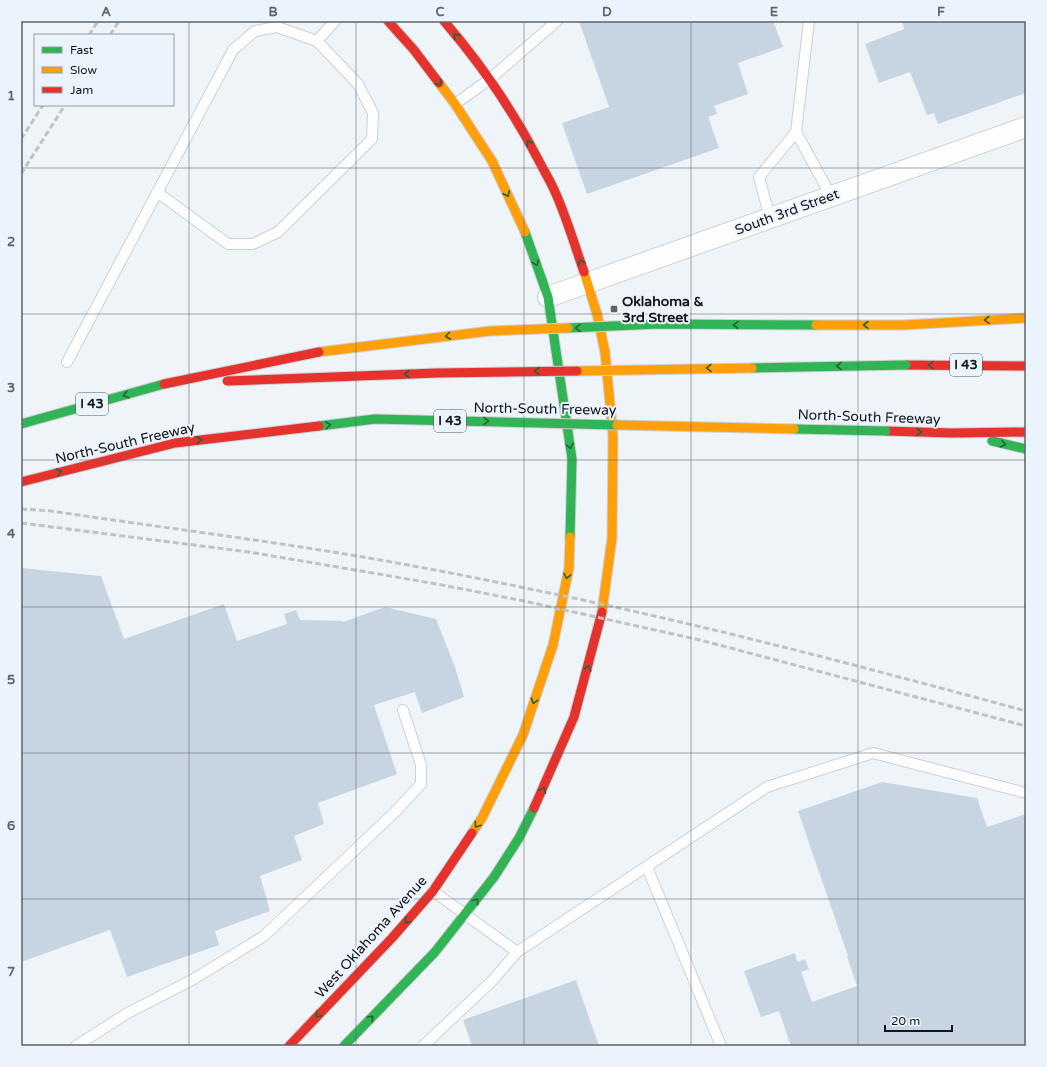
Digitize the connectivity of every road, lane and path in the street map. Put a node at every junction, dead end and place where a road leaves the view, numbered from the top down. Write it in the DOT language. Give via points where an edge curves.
graph roads {
  1 [pos="335,21"];
  2 [pos="388,21"];
  3 [pos="444,21"];
  4 [pos="557,21"];
  5 [pos="809,21"];
  6 [pos="317,41"];
  7 [pos="490,79"];
  8 [pos="455,104"];
  9 [pos="1026,127"];
  10 [pos="796,132"];
  11 [pos="157,192"];
  12 [pos="831,196"];
  13 [pos="770,218"];
  14 [pos="588,282"];
  15 [pos="548,297"];
  16 [pos="1026,318"];
  17 [pos="67,362"];
  18 [pos="1026,366"];
  19 [pos="164,384"];
  20 [pos="21,424"];
  21 [pos="1026,432"];
  22 [pos="952,433"];
  23 [pos="1026,449"];
  24 [pos="21,482"];
  25 [pos="403,710"];
  26 [pos="1026,793"];
  27 [pos="647,867"];
  28 [pos="433,891"];
  29 [pos="466,914"];
  30 [pos="517,952"];
  31 [pos="76,1046"];
  32 [pos="289,1046"];
  33 [pos="344,1046"];
  34 [pos="423,1046"];
  35 [pos="721,1046"];
  1 -- 6 [label="lane"];
  2 -- 8 [label="main road, West Oklahoma Avenue, one-way" via="414,50"];
  7 -- 3 [label="main road, one-way"];
  4 -- 7 [label="lane"];
  5 -- 10 [label="lane"];
  6 -- 11 [label="lane" via="277,27 255,31 233,50"];
  6 -- 11 [label="lane" via="358,84 372,113 372,140 278,232 253,244 228,244"];
  7 -- 8 [label="lane"];
  14 -- 7 [label="main road, one-way" via="556,194 511,111"];
  8 -- 15 [label="main road, West Oklahoma Avenue, one-way" via="492,161 524,230"];
  9 -- 12 [label="street, South 3rd Street"];
  10 -- 12 [label="lane"];
  10 -- 13 [label="lane" via="759,177"];
  11 -- 17 [label="lane"];
  12 -- 13 [label="street, South 3rd Street"];
  13 -- 14 [label="street, South 3rd Street"];
  14 -- 15 [label="street, South 3rd Street"];
  29 -- 14 [label="main road, one-way" via="519,838 538,802 574,717 600,622 612,538 614,436 605,352"];
  15 -- 28 [label="main road, West Oklahoma Avenue, one-way" via="572,459 569,568 553,645 523,735 482,818"];
  16 -- 19 [label="main road, one-way, bridge" via="905,325 659,324 490,331 315,352"];
  18 -- 19 [label="main road, I 43, one-way, bridge" via="906,365 437,373"];
  19 -- 20 [label="main road, I 43, one-way"];
  21 -- 22 [label="main road, North-South Freeway / I 43"];
  22 -- 23 [label="main road, one-way"];
  24 -- 22 [label="main road, North-South Freeway / I 43, one-way, bridge" via="175,443 375,419"];
  25 -- 31 [label="lane" via="421,765 421,784 396,811 264,936 192,980 126,1014"];
  26 -- 27 [label="lane" via="873,753 767,787"];
  27 -- 30 [label="lane"];
  27 -- 35 [label="lane"];
  28 -- 29 [label="lane"];
  28 -- 32 [label="main road, West Oklahoma Avenue, one-way"];
  29 -- 30 [label="lane"];
  33 -- 29 [label="main road, one-way" via="435,952"];
  30 -- 34 [label="lane" via="492,981"];
}
